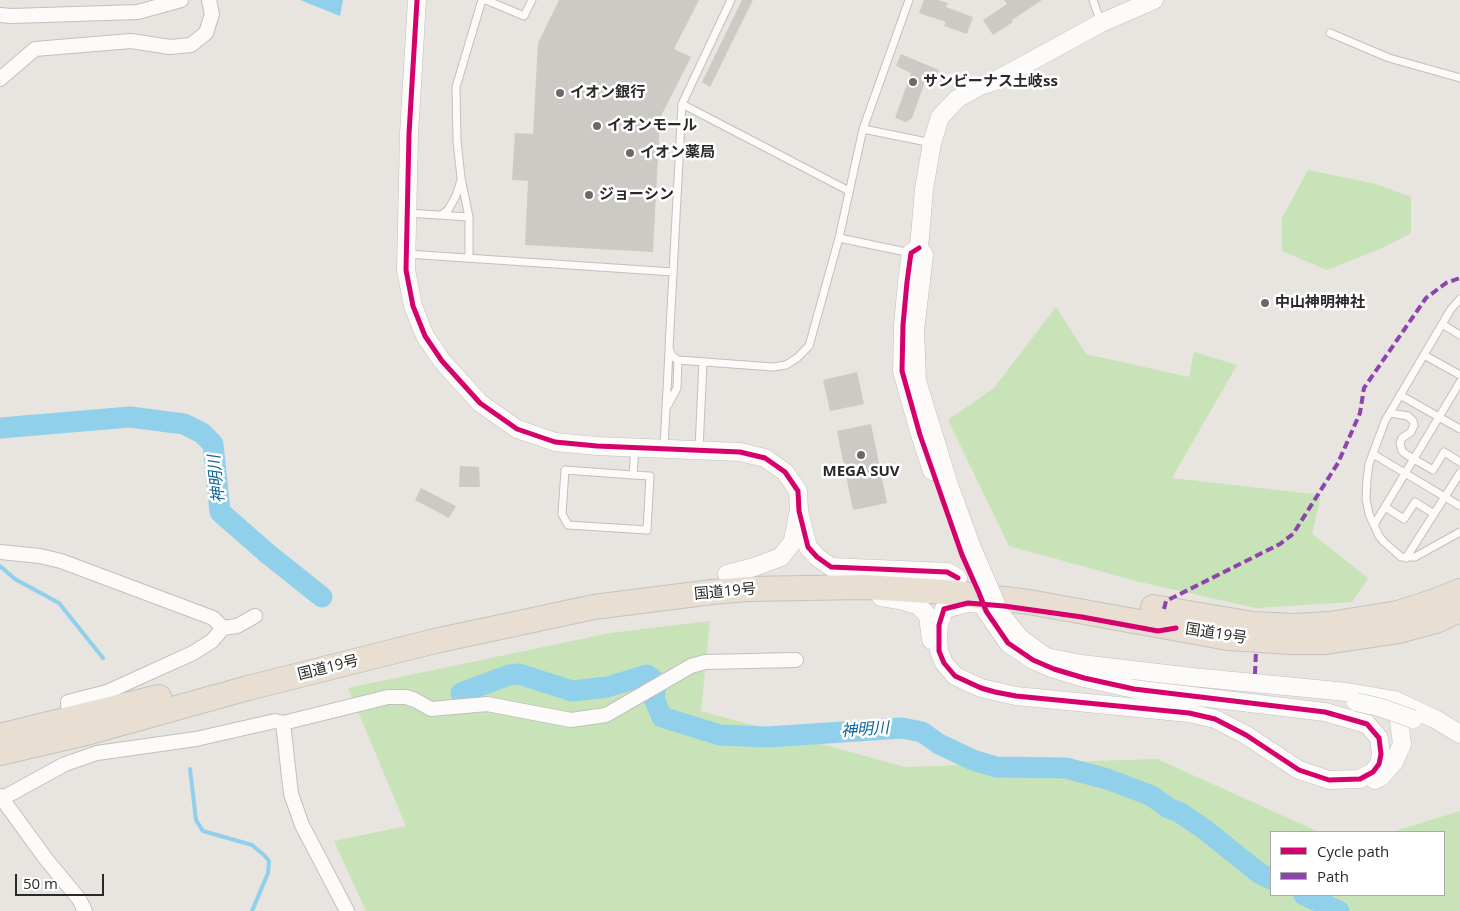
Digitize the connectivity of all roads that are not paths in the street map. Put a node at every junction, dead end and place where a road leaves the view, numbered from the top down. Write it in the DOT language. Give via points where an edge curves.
graph roads {
  1 [pos="181,0"];
  2 [pos="209,0"];
  3 [pos="417,0"];
  4 [pos="482,0"];
  5 [pos="486,0"];
  6 [pos="532,0"];
  7 [pos="731,0"];
  8 [pos="910,0"];
  9 [pos="1093,0"];
  10 [pos="1154,0"];
  11 [pos="0,14"];
  12 [pos="1101,23"];
  13 [pos="1330,32"];
  14 [pos="1460,78"];
  15 [pos="0,79"];
  16 [pos="682,104"];
  17 [pos="863,129"];
  18 [pos="932,143"];
  19 [pos="461,178"];
  20 [pos="849,191"];
  21 [pos="406,213"];
  22 [pos="440,215"];
  23 [pos="469,217"];
  24 [pos="839,238"];
  25 [pos="915,250"];
  26 [pos="406,254"];
  27 [pos="469,257"];
  28 [pos="673,272"];
  29 [pos="1460,299"];
  30 [pos="1442,324"];
  31 [pos="1460,335"];
  32 [pos="669,348"];
  33 [pos="1424,355"];
  34 [pos="678,360"];
  35 [pos="703,362"];
  36 [pos="1460,376"];
  37 [pos="1460,382"];
  38 [pos="1400,394"];
  39 [pos="666,407"];
  40 [pos="1390,413"];
  41 [pos="1439,417"];
  42 [pos="1460,429"];
  43 [pos="635,447"];
  44 [pos="664,448"];
  45 [pos="698,449"];
  46 [pos="1373,454"];
  47 [pos="1414,459"];
  48 [pos="1460,462"];
  49 [pos="1460,473"];
  50 [pos="1406,474"];
  51 [pos="633,475"];
  52 [pos="1445,497"];
  53 [pos="1460,506"];
  54 [pos="1386,507"];
  55 [pos="799,511"];
  56 [pos="1434,514"];
  57 [pos="1374,525"];
  58 [pos="1460,532"];
  59 [pos="0,552"];
  60 [pos="1406,558"];
  61 [pos="728,574"];
  62 [pos="958,578"];
  63 [pos="747,589"];
  64 [pos="1460,591"];
  65 [pos="1460,610"];
  66 [pos="993,612"];
  67 [pos="255,616"];
  68 [pos="223,628"];
  69 [pos="1176,628"];
  70 [pos="796,660"];
  71 [pos="1054,669"];
  72 [pos="69,720"];
  73 [pos="1406,720"];
  74 [pos="283,723"];
  75 [pos="1460,734"];
  76 [pos="0,736"];
  77 [pos="1460,743"];
  78 [pos="0,753"];
  79 [pos="1,798"];
  80 [pos="85,911"];
  81 [pos="347,911"];
  1 -- 11 [label="street" via="138,12"];
  2 -- 15 [label="street" via="212,14 206,32 191,45 170,47 131,41 34,48"];
  3 -- 21 [label="street"];
  4 -- 19 [label="lane" via="456,87"];
  5 -- 6 [label="lane" via="524,16"];
  7 -- 16 [label="lane"];
  8 -- 17 [label="lane"];
  9 -- 12 [label="lane"];
  10 -- 12 [label="street"];
  12 -- 18 [label="street" via="957,99 940,117"];
  13 -- 14 [label="lane" via="1389,58"];
  16 -- 20 [label="lane"];
  16 -- 28 [label="lane"];
  17 -- 18 [label="lane"];
  17 -- 20 [label="lane"];
  18 -- 25 [label="street"];
  19 -- 22 [label="lane" via="456,196 448,210"];
  19 -- 23 [label="lane"];
  20 -- 24 [label="lane"];
  21 -- 22 [label="lane"];
  21 -- 26 [label="street"];
  22 -- 23 [label="lane"];
  23 -- 27 [label="lane"];
  24 -- 25 [label="lane"];
  24 -- 35 [label="lane" via="809,346 797,358 773,367"];
  25 -- 66 [label="street" via="904,325 902,371 920,435"];
  26 -- 27 [label="lane"];
  26 -- 43 [label="street" via="413,306 425,336 442,361 480,403 517,429 555,442"];
  27 -- 28 [label="lane"];
  28 -- 32 [label="lane"];
  29 -- 30 [label="lane"];
  30 -- 31 [label="lane"];
  30 -- 33 [label="lane"];
  32 -- 34 [label="lane"];
  32 -- 39 [label="lane"];
  33 -- 36 [label="lane"];
  33 -- 38 [label="lane"];
  34 -- 35 [label="lane"];
  34 -- 39 [label="lane" via="677,388"];
  35 -- 45 [label="lane"];
  37 -- 41 [label="lane"];
  38 -- 40 [label="lane"];
  38 -- 41 [label="lane"];
  39 -- 44 [label="lane"];
  40 -- 46 [label="lane"];
  40 -- 47 [label="lane" via="1408,416 1413,421 1411,432 1400,443 1402,451"];
  41 -- 42 [label="lane"];
  41 -- 47 [label="lane"];
  43 -- 44 [label="street"];
  43 -- 51 [label="lane"];
  44 -- 45 [label="street"];
  45 -- 55 [label="street" via="740,452 765,458 785,472 798,491"];
  46 -- 50 [label="lane"];
  46 -- 57 [label="lane" via="1366,479 1366,499"];
  47 -- 48 [label="lane" via="1433,470 1444,452"];
  47 -- 50 [label="lane"];
  49 -- 52 [label="lane"];
  50 -- 52 [label="lane"];
  50 -- 54 [label="lane"];
  51 -- 51 [label="lane" via="650,476 647,530 568,525 562,514 565,470"];
  52 -- 53 [label="lane"];
  52 -- 56 [label="lane"];
  54 -- 56 [label="lane" via="1404,519 1415,502"];
  54 -- 57 [label="lane"];
  55 -- 61 [label="street" via="793,542 781,557"];
  55 -- 62 [label="street" via="808,547 831,567 947,572"];
  56 -- 60 [label="lane"];
  57 -- 60 [label="lane" via="1384,542"];
  58 -- 60 [label="lane" via="1422,554"];
  59 -- 68 [label="street" via="61,561 213,618"];
  61 -- 62 [label="highway, 国道19号" via="874,573"];
  61 -- 72 [label="highway, 国道19号" via="584,594"];
  62 -- 64 [label="highway, 国道19号" via="1033,586 1253,624 1294,626 1398,613"];
  63 -- 69 [label="highway, 国道19号" via="865,587 944,592 1029,602"];
  63 -- 73 [label="street" via="769,599 871,596 919,606 928,616 934,661 963,690 995,698 1208,724 1235,734 1298,777 1326,788 1360,787 1381,777 1394,762 1402,744"];
  63 -- 78 [label="highway, 国道19号" via="594,607 435,640"];
  65 -- 69 [label="highway, 国道19号" via="1436,621 1399,631 1326,642 1228,638"];
  66 -- 71 [label="street" via="1008,643"];
  66 -- 75 [label="street" via="1046,657 1081,664 1347,692 1394,700"];
  67 -- 68 [label="street" via="237,626"];
  68 -- 72 [label="street" via="212,641 193,653 107,692 68,702"];
  69 -- 71 [label="street" via="1158,631 1082,617 968,604 944,609 938,625 938,651 954,676 981,688 1016,696 1189,713 1215,719 1299,770 1328,780 1360,779 1379,764 1379,738 1367,724 1326,712 1134,690"];
  70 -- 74 [label="street" via="705,662 691,666 606,715 571,720 487,704 431,709 416,700 388,696"];
  71 -- 73 [label="street, bridge" via="1356,702 1379,707"];
  72 -- 76 [label="highway, 国道19号"];
  73 -- 77 [label="street" via="1444,733"];
  74 -- 79 [label="street" via="260,723 196,739 97,753 65,764"];
  74 -- 81 [label="street" via="291,794 302,825"];
  79 -- 80 [label="street"];
}
